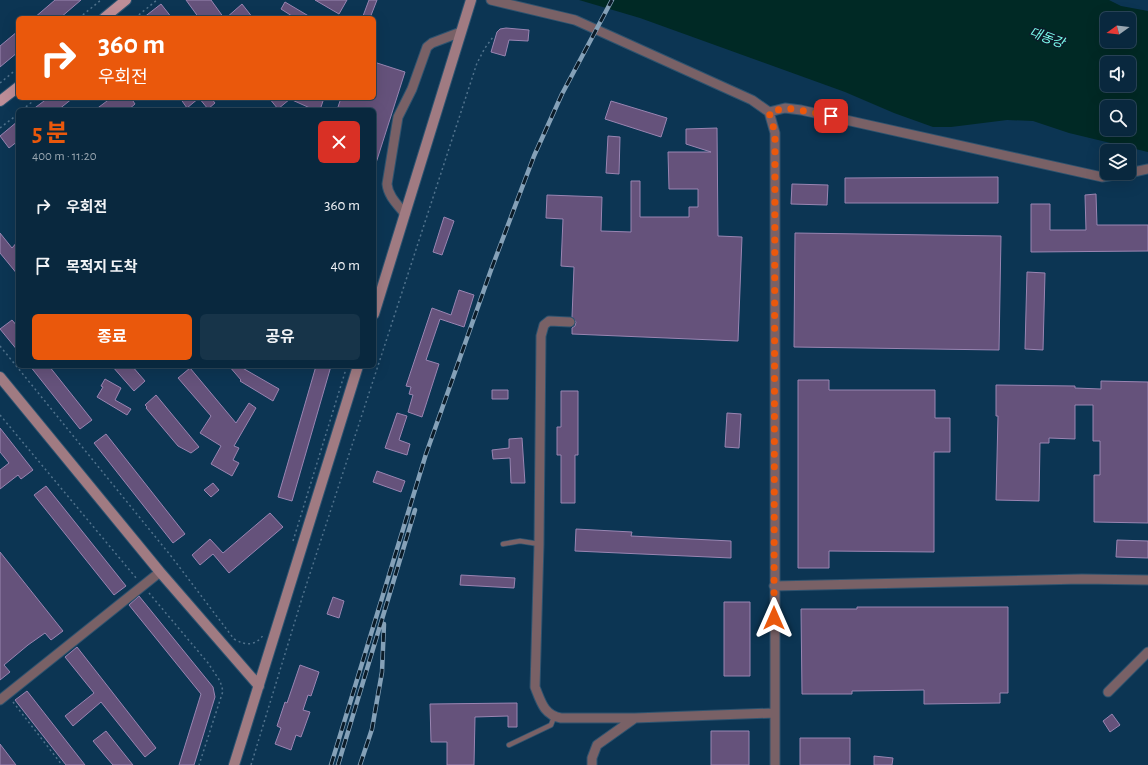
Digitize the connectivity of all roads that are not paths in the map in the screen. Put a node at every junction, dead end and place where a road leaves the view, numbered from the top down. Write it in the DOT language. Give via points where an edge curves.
graph roads {
  1 [pos="126,0"];
  2 [pos="471,0"];
  3 [pos="491,0"];
  4 [pos="106,16"];
  5 [pos="461,32"];
  6 [pos="16,89"];
  7 [pos="0,101"];
  8 [pos="769,112"];
  9 [pos="1148,168"];
  10 [pos="1136,171"];
  11 [pos="1100,177"];
  12 [pos="405,214"];
  13 [pos="376,308"];
  14 [pos="570,322"];
  15 [pos="357,368"];
  16 [pos="0,377"];
  17 [pos="503,544"];
  18 [pos="539,544"];
  19 [pos="160,572"];
  20 [pos="1148,580"];
  21 [pos="774,586"];
  22 [pos="1148,652"];
  23 [pos="259,686"];
  24 [pos="1108,692"];
  25 [pos="4,697"];
  26 [pos="774,713"];
  27 [pos="554,717"];
  28 [pos="635,718"];
  29 [pos="509,745"];
  30 [pos="234,765"];
  31 [pos="592,765"];
  32 [pos="776,765"];
  1 -- 4 [label="main road"];
  2 -- 5 [label="main road"];
  3 -- 8 [label="street" via="575,20 752,100"];
  5 -- 12 [label="main road"];
  5 -- 12 [label="street" via="432,42 427,47 412,89 398,117 387,190"];
  6 -- 7 [label="main road"];
  8 -- 11 [label="street" via="786,108 800,110"];
  8 -- 21 [label="street" via="775,133"];
  9 -- 10 [label="street"];
  12 -- 13 [label="main road"];
  14 -- 18 [label="street" via="549,321 544,325 541,336"];
  15 -- 23 [label="main road"];
  16 -- 19 [label="main road"];
  17 -- 18 [label="lane" via="520,541"];
  18 -- 27 [label="street" via="535,687 544,708"];
  19 -- 23 [label="main road"];
  19 -- 25 [label="street"];
  20 -- 21 [label="street" via="1082,579"];
  21 -- 26 [label="street"];
  22 -- 24 [label="street"];
  23 -- 30 [label="main road"];
  26 -- 28 [label="street"];
  26 -- 32 [label="street"];
  27 -- 28 [label="street"];
  27 -- 29 [label="lane" via="551,725"];
  28 -- 31 [label="street" via="597,745"];
}
